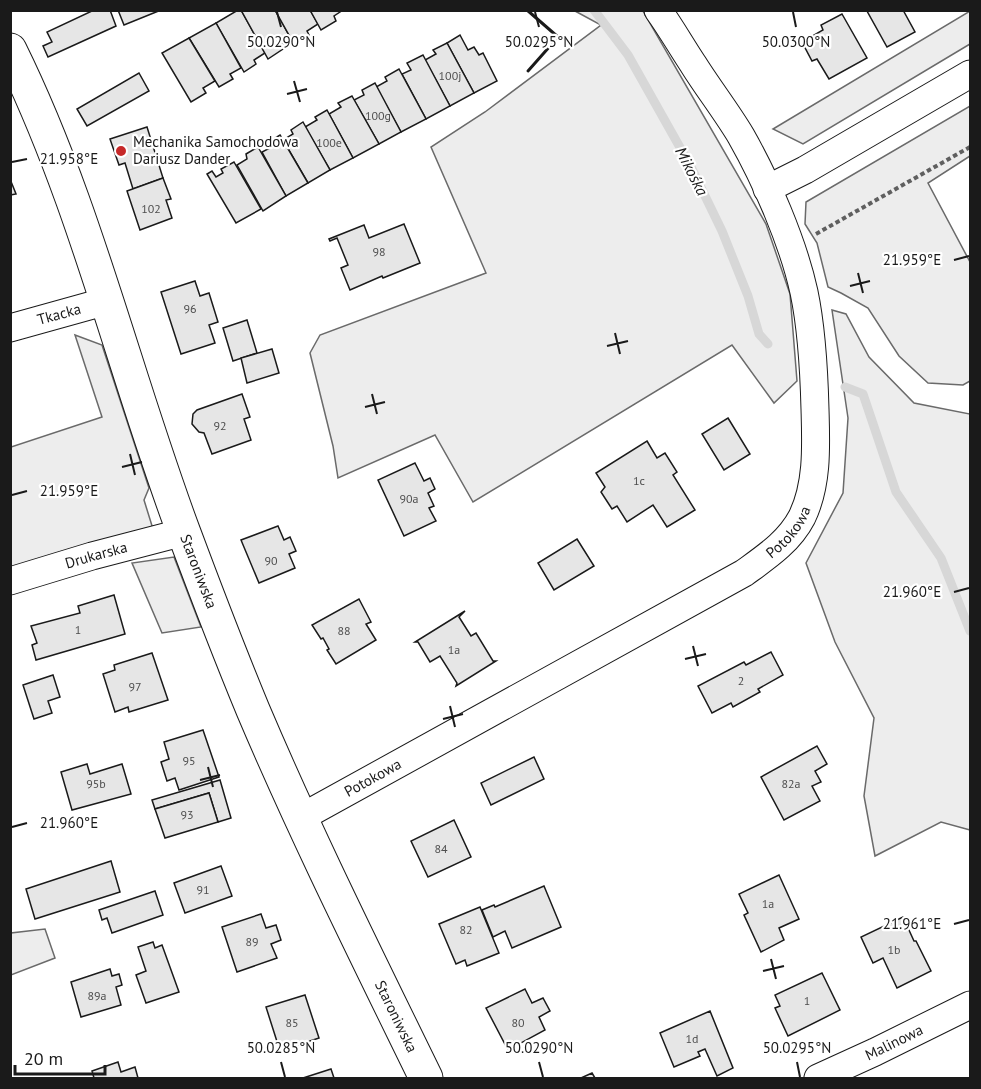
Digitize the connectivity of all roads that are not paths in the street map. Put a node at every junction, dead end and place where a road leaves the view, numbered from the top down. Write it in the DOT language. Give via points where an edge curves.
graph roads {
  1 [pos="658,10"];
  2 [pos="13,61"];
  3 [pos="970,74"];
  4 [pos="767,189"];
  5 [pos="107,301"];
  6 [pos="10,328"];
  7 [pos="184,532"];
  8 [pos="10,581"];
  9 [pos="302,817"];
  10 [pos="970,1005"];
  11 [pos="426,1078"];
  12 [pos="818,1078"];
  1 -- 4 [label="street, Potokowa" via="741,136"];
  2 -- 5 [label="street, Staroniwska" via="47,130"];
  3 -- 4 [label="street"];
  4 -- 9 [label="street, Potokowa" via="791,246 809,323 816,440 814,480 802,517 778,549 744,573"];
  5 -- 6 [label="street, Tkacka"];
  5 -- 7 [label="street, Staroniwska"];
  7 -- 8 [label="street, Drukarska"];
  7 -- 9 [label="street, Staroniwska" via="253,710"];
  9 -- 11 [label="street, Staroniwska"];
  10 -- 12 [label="street, Malinowa"];
}
